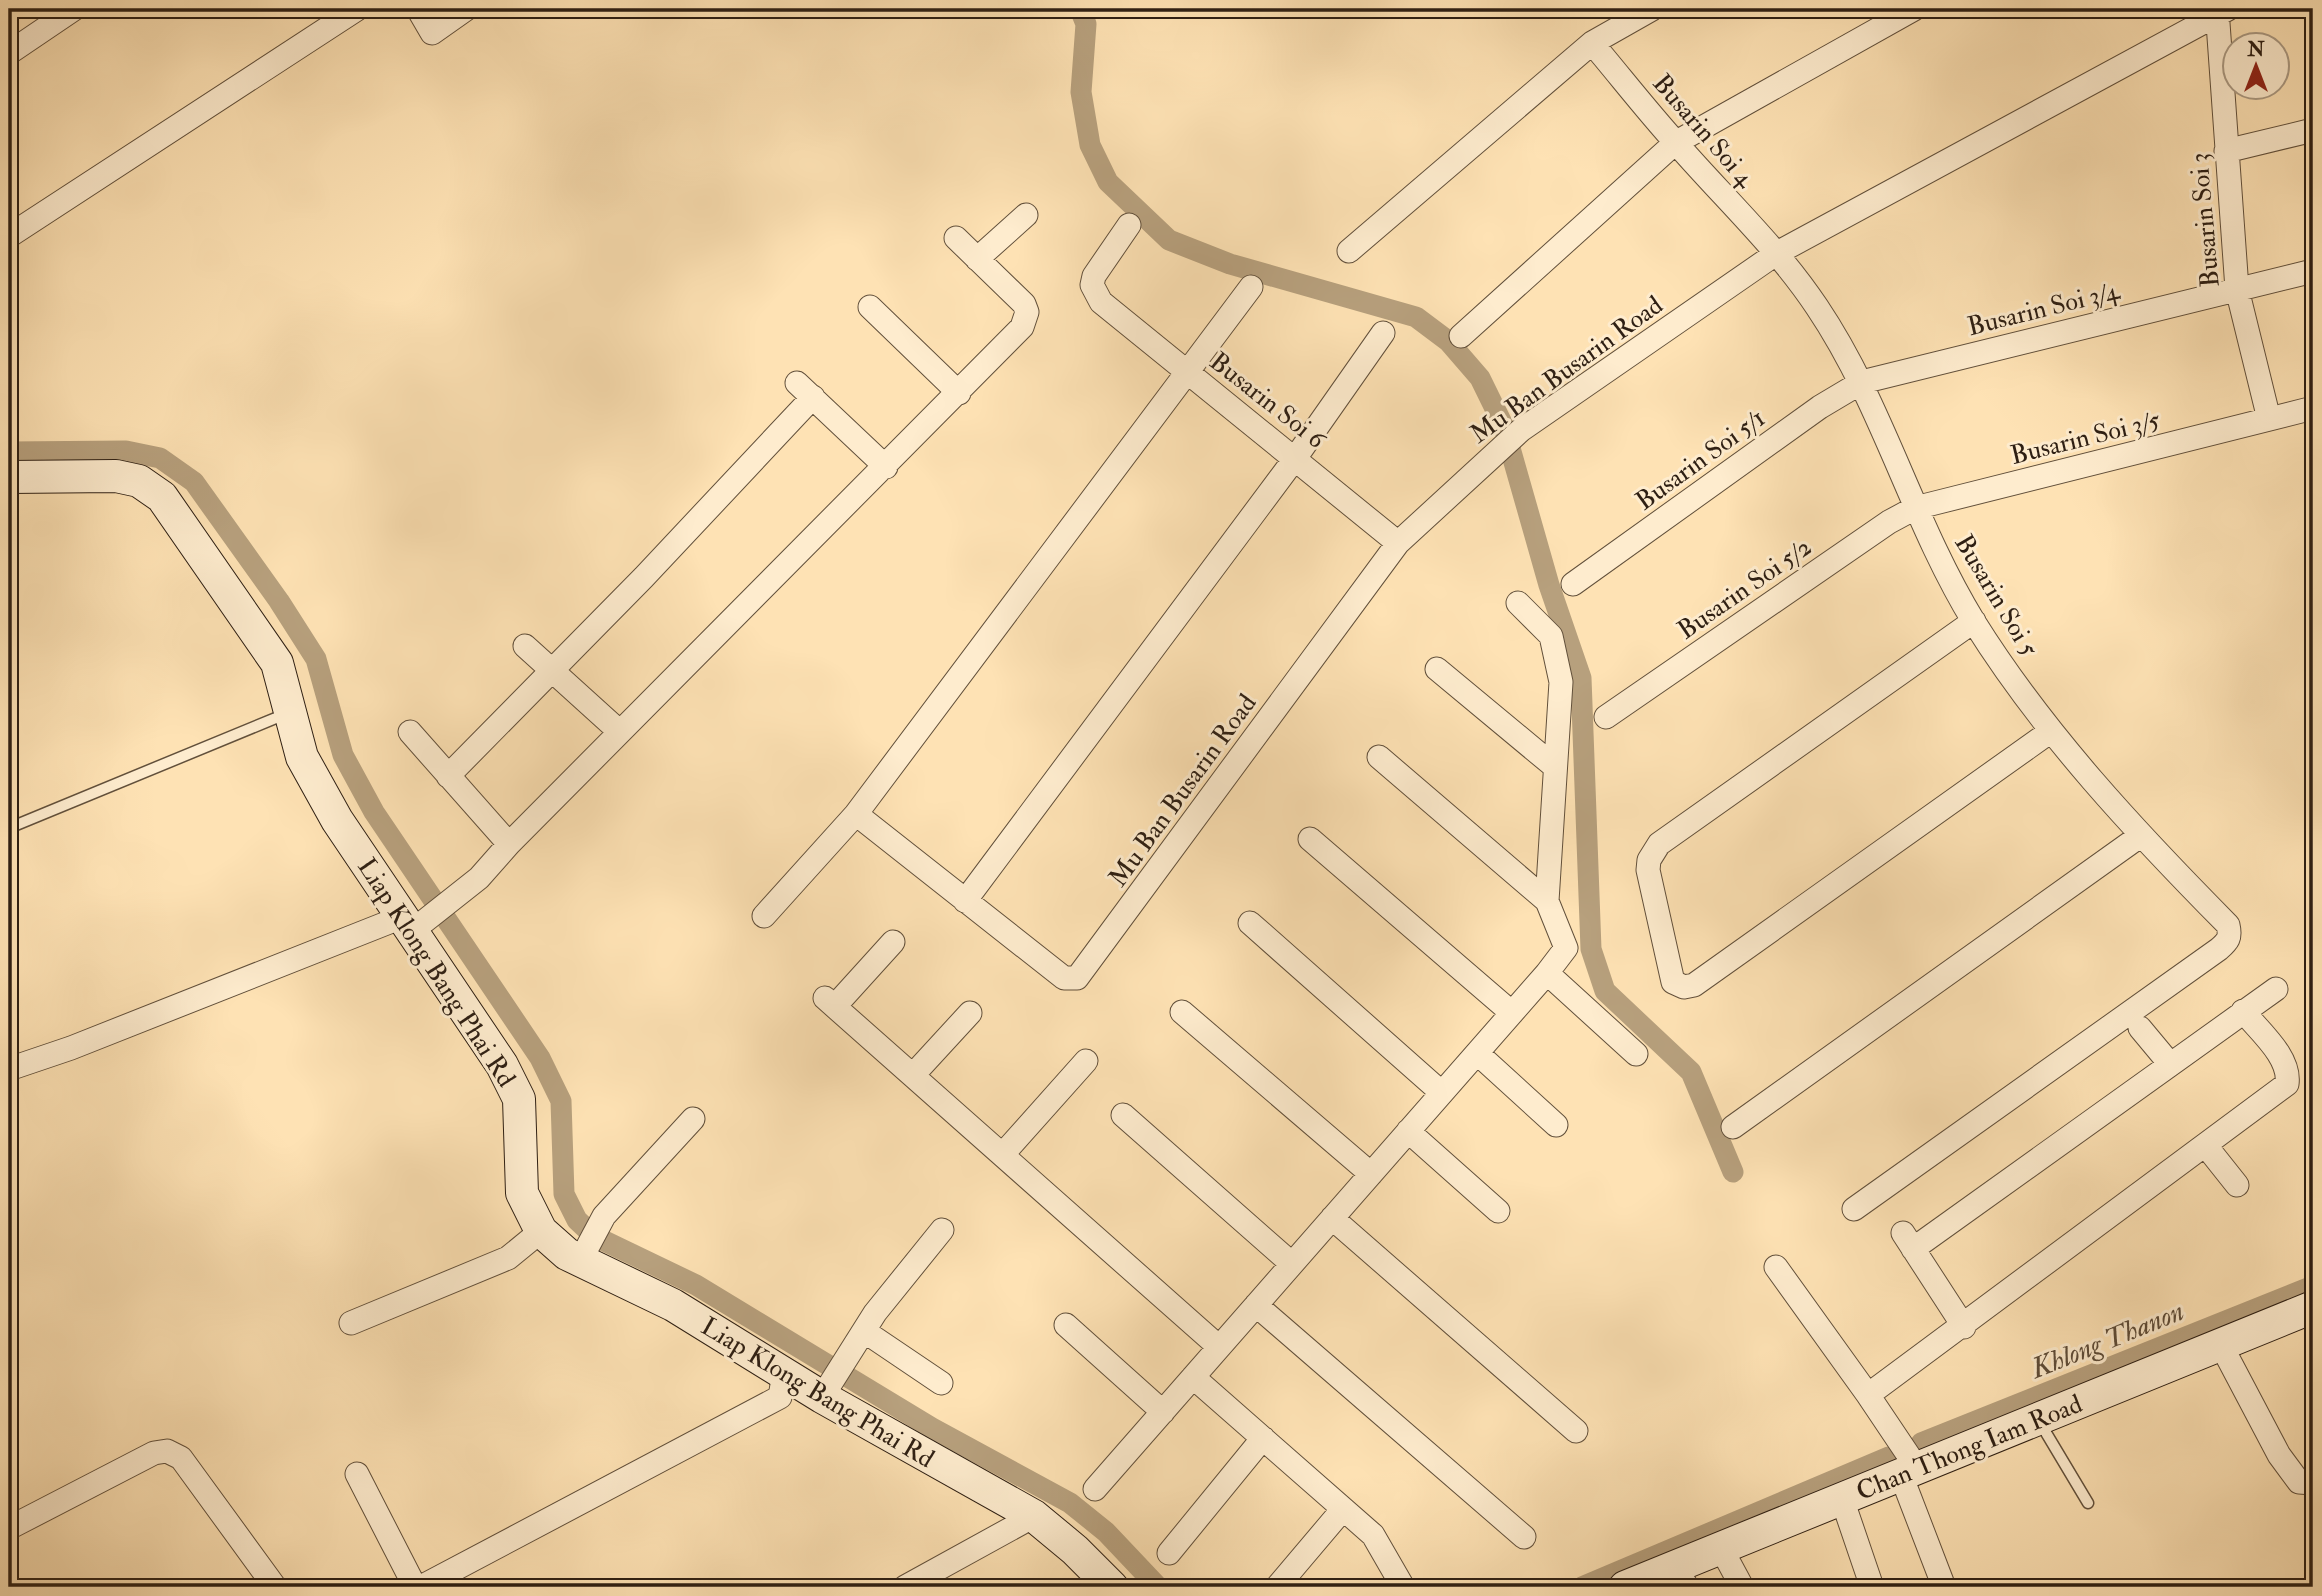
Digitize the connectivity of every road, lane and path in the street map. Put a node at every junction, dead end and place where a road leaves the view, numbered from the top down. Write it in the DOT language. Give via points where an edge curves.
graph roads {
  1 [pos="74,9"];
  2 [pos="357,9"];
  3 [pos="418,9"];
  4 [pos="466,9"];
  5 [pos="1652,9"];
  6 [pos="1914,9"];
  7 [pos="2221,10"];
  8 [pos="1592,43"];
  9 [pos="9,53"];
  10 [pos="2313,130"];
  11 [pos="1675,142"];
  12 [pos="2226,151"];
  13 [pos="1026,215"];
  14 [pos="1129,225"];
  15 [pos="9,236"];
  16 [pos="956,238"];
  17 [pos="1349,251"];
  18 [pos="1777,253"];
  19 [pos="977,259"];
  20 [pos="2313,271"];
  21 [pos="1251,287"];
  22 [pos="2237,289"];
  23 [pos="870,307"];
  24 [pos="1383,332"];
  25 [pos="1461,336"];
  26 [pos="1188,373"];
  27 [pos="1862,382"];
  28 [pos="959,393"];
  29 [pos="2313,408"];
  30 [pos="2269,419"];
  31 [pos="1296,457"];
  32 [pos="886,467"];
  33 [pos="9,477"];
  34 [pos="1915,508"];
  35 [pos="1398,543"];
  36 [pos="1573,584"];
  37 [pos="1518,603"];
  38 [pos="1974,621"];
  39 [pos="525,646"];
  40 [pos="1437,669"];
  41 [pos="552,671"];
  42 [pos="290,712"];
  43 [pos="1606,717"];
  44 [pos="2051,731"];
  45 [pos="410,732"];
  46 [pos="620,732"];
  47 [pos="1379,757"];
  48 [pos="1555,767"];
  49 [pos="448,776"];
  50 [pos="856,814"];
  51 [pos="9,828"];
  52 [pos="2140,836"];
  53 [pos="1310,839"];
  54 [pos="509,844"];
  55 [pos="965,901"];
  56 [pos="1547,901"];
  57 [pos="764,916"];
  58 [pos="414,923"];
  59 [pos="1250,923"];
  60 [pos="893,942"];
  61 [pos="1547,973"];
  62 [pos="2276,989"];
  63 [pos="2243,1011"];
  64 [pos="1182,1012"];
  65 [pos="970,1013"];
  66 [pos="1512,1013"];
  67 [pos="2140,1028"];
  68 [pos="1477,1053"];
  69 [pos="1636,1054"];
  70 [pos="1086,1061"];
  71 [pos="2170,1064"];
  72 [pos="9,1069"];
  73 [pos="913,1074"];
  74 [pos="1442,1093"];
  75 [pos="1123,1115"];
  76 [pos="693,1119"];
  77 [pos="1556,1125"];
  78 [pos="1732,1127"];
  79 [pos="1408,1132"];
  80 [pos="2206,1146"];
  81 [pos="1003,1154"];
  82 [pos="1371,1174"];
  83 [pos="2237,1185"];
  84 [pos="1854,1209"];
  85 [pos="1498,1212"];
  86 [pos="1332,1218"];
  87 [pos="942,1230"];
  88 [pos="541,1231"];
  89 [pos="588,1245"];
  90 [pos="1292,1264"];
  91 [pos="1776,1267"];
  92 [pos="1256,1305"];
  93 [pos="2313,1307"];
  94 [pos="351,1323"];
  95 [pos="1066,1325"];
  96 [pos="1964,1327"];
  97 [pos="864,1331"];
  98 [pos="2221,1345"];
  99 [pos="1219,1347"];
  100 [pos="784,1373"];
  101 [pos="1193,1377"];
  102 [pos="940,1382"];
  103 [pos="828,1389"];
  104 [pos="1868,1395"];
  105 [pos="1163,1412"];
  106 [pos="2038,1419"];
  107 [pos="1576,1431"];
  108 [pos="1263,1438"];
  109 [pos="1907,1463"];
  110 [pos="357,1474"];
  111 [pos="2313,1483"];
  112 [pos="1095,1489"];
  113 [pos="1842,1499"];
  114 [pos="2088,1503"];
  115 [pos="1343,1509"];
  116 [pos="1034,1516"];
  117 [pos="11,1521"];
  118 [pos="1524,1537"];
  119 [pos="1721,1548"];
  120 [pos="1169,1553"];
  121 [pos="1681,1577"];
  122 [pos="1097,1583"];
  123 [pos="275,1587"];
  124 [pos="415,1587"];
  125 [pos="421,1587"];
  126 [pos="905,1587"];
  127 [pos="1277,1587"];
  128 [pos="1403,1587"];
  129 [pos="1625,1587"];
  130 [pos="1742,1587"];
  131 [pos="1871,1587"];
  132 [pos="1944,1587"];
  1 -- 9 [label="street"];
  2 -- 15 [label="street"];
  3 -- 4 [label="street" via="432,33"];
  5 -- 8 [label="street"];
  6 -- 11 [label="street"];
  7 -- 12 [label="street, Busarin Soi 3"];
  7 -- 18 [label="street, Mu Ban Busarin Road"];
  8 -- 11 [label="street, Busarin Soi 4"];
  8 -- 17 [label="street"];
  10 -- 12 [label="street"];
  11 -- 18 [label="street, Busarin Soi 4"];
  11 -- 25 [label="street"];
  12 -- 22 [label="street, Busarin Soi 3"];
  13 -- 19 [label="street"];
  14 -- 26 [label="street, Busarin Soi 6" via="1092,285 1101,302"];
  16 -- 19 [label="street"];
  18 -- 27 [label="street, Busarin Soi 5" via="1817,306"];
  18 -- 35 [label="street, Mu Ban Busarin Road" via="1521,430"];
  19 -- 28 [label="street" via="1027,312 1022,327"];
  20 -- 22 [label="street, Busarin Soi 3/4"];
  21 -- 26 [label="street"];
  22 -- 27 [label="street, Busarin Soi 3/4"];
  22 -- 30 [label="street, Busarin Soi 3"];
  23 -- 28 [label="street"];
  24 -- 31 [label="street"];
  26 -- 31 [label="street, Busarin Soi 6"];
  26 -- 50 [label="street"];
  27 -- 34 [label="street, Busarin Soi 5"];
  27 -- 36 [label="street, Busarin Soi 5/1" via="1820,407"];
  28 -- 32 [label="street"];
  29 -- 30 [label="street, Busarin Soi 3/5"];
  30 -- 34 [label="street, Busarin Soi 3/5"];
  31 -- 35 [label="street, Busarin Soi 6"];
  31 -- 55 [label="street"];
  32 -- 41 [label="street" via="805,390"];
  32 -- 46 [label="street"];
  33 -- 42 [label="street, Liap Klong Bang Phai Rd" via="116,476 139,481 162,497 277,663"];
  34 -- 38 [label="street, Busarin Soi 5"];
  34 -- 43 [label="street, Busarin Soi 5/2"];
  35 -- 55 [label="street, Mu Ban Busarin Road" via="1081,974 1064,978"];
  37 -- 48 [label="street" via="1550,636 1561,682"];
  38 -- 44 [label="street, Busarin Soi 5"];
  38 -- 44 [label="street" via="1659,844 1648,870 1673,982 1684,988 1694,985"];
  39 -- 41 [label="street"];
  40 -- 48 [label="street"];
  41 -- 46 [label="street"];
  41 -- 49 [label="street"];
  42 -- 51 [label="lane"];
  42 -- 58 [label="street, Liap Klong Bang Phai Rd" via="302,757 337,820"];
  44 -- 52 [label="street, Busarin Soi 5"];
  45 -- 49 [label="street"];
  46 -- 54 [label="street"];
  47 -- 56 [label="street"];
  48 -- 56 [label="street"];
  49 -- 54 [label="street"];
  50 -- 55 [label="street"];
  50 -- 57 [label="street"];
  52 -- 78 [label="street"];
  52 -- 84 [label="street, Busarin Soi 5" via="2228,925 2230,937"];
  53 -- 66 [label="street"];
  54 -- 58 [label="street" via="461,894"];
  56 -- 61 [label="street" via="1566,948"];
  58 -- 72 [label="street"];
  58 -- 88 [label="street, Liap Klong Bang Phai Rd" via="519,1099 522,1194"];
  59 -- 74 [label="street"];
  60 -- 73 [label="street" via="830,1002"];
  61 -- 66 [label="street"];
  61 -- 69 [label="street"];
  62 -- 63 [label="street"];
  63 -- 71 [label="street"];
  63 -- 80 [label="street" via="2283,1061 2289,1075 2287,1084"];
  64 -- 82 [label="street"];
  65 -- 73 [label="street"];
  66 -- 68 [label="street"];
  67 -- 71 [label="street"];
  68 -- 74 [label="street"];
  68 -- 77 [label="street"];
  70 -- 81 [label="street"];
  71 -- 96 [label="street" via="1908,1241"];
  73 -- 81 [label="street"];
  74 -- 79 [label="street"];
  75 -- 90 [label="street"];
  76 -- 89 [label="street" via="631,1185"];
  79 -- 82 [label="street"];
  79 -- 85 [label="street"];
  80 -- 83 [label="street"];
  80 -- 96 [label="street"];
  81 -- 99 [label="street"];
  82 -- 86 [label="street"];
  86 -- 90 [label="street"];
  86 -- 107 [label="street"];
  87 -- 97 [label="street"];
  88 -- 89 [label="street, Liap Klong Bang Phai Rd" via="567,1254"];
  88 -- 94 [label="street" via="508,1258"];
  89 -- 100 [label="street, Liap Klong Bang Phai Rd" via="673,1305"];
  90 -- 92 [label="street"];
  91 -- 104 [label="street"];
  92 -- 99 [label="street"];
  92 -- 118 [label="street"];
  93 -- 98 [label="street, Chan Thong Iam Road"];
  95 -- 105 [label="street"];
  96 -- 104 [label="street"];
  97 -- 102 [label="street"];
  97 -- 103 [label="street"];
  98 -- 106 [label="street, Chan Thong Iam Road"];
  98 -- 111 [label="street" via="2279,1455 2299,1482"];
  99 -- 101 [label="street"];
  100 -- 103 [label="street, Liap Klong Bang Phai Rd"];
  100 -- 125 [label="street" via="780,1397"];
  101 -- 105 [label="street"];
  101 -- 108 [label="street"];
  103 -- 116 [label="street, Liap Klong Bang Phai Rd"];
  104 -- 109 [label="street"];
  105 -- 112 [label="street"];
  106 -- 109 [label="street, Chan Thong Iam Road"];
  106 -- 114 [label="lane"];
  108 -- 115 [label="street"];
  108 -- 120 [label="street"];
  109 -- 113 [label="street, Chan Thong Iam Road"];
  109 -- 132 [label="street"];
  110 -- 124 [label="street"];
  113 -- 119 [label="street, Chan Thong Iam Road"];
  113 -- 131 [label="street"];
  115 -- 127 [label="street"];
  115 -- 128 [label="street" via="1373,1535"];
  116 -- 122 [label="street, Liap Klong Bang Phai Rd"];
  116 -- 126 [label="street"];
  117 -- 123 [label="street" via="167,1451 181,1458"];
  119 -- 121 [label="street, Chan Thong Iam Road"];
  119 -- 130 [label="street"];
  121 -- 129 [label="street, Chan Thong Iam Road"];
}
